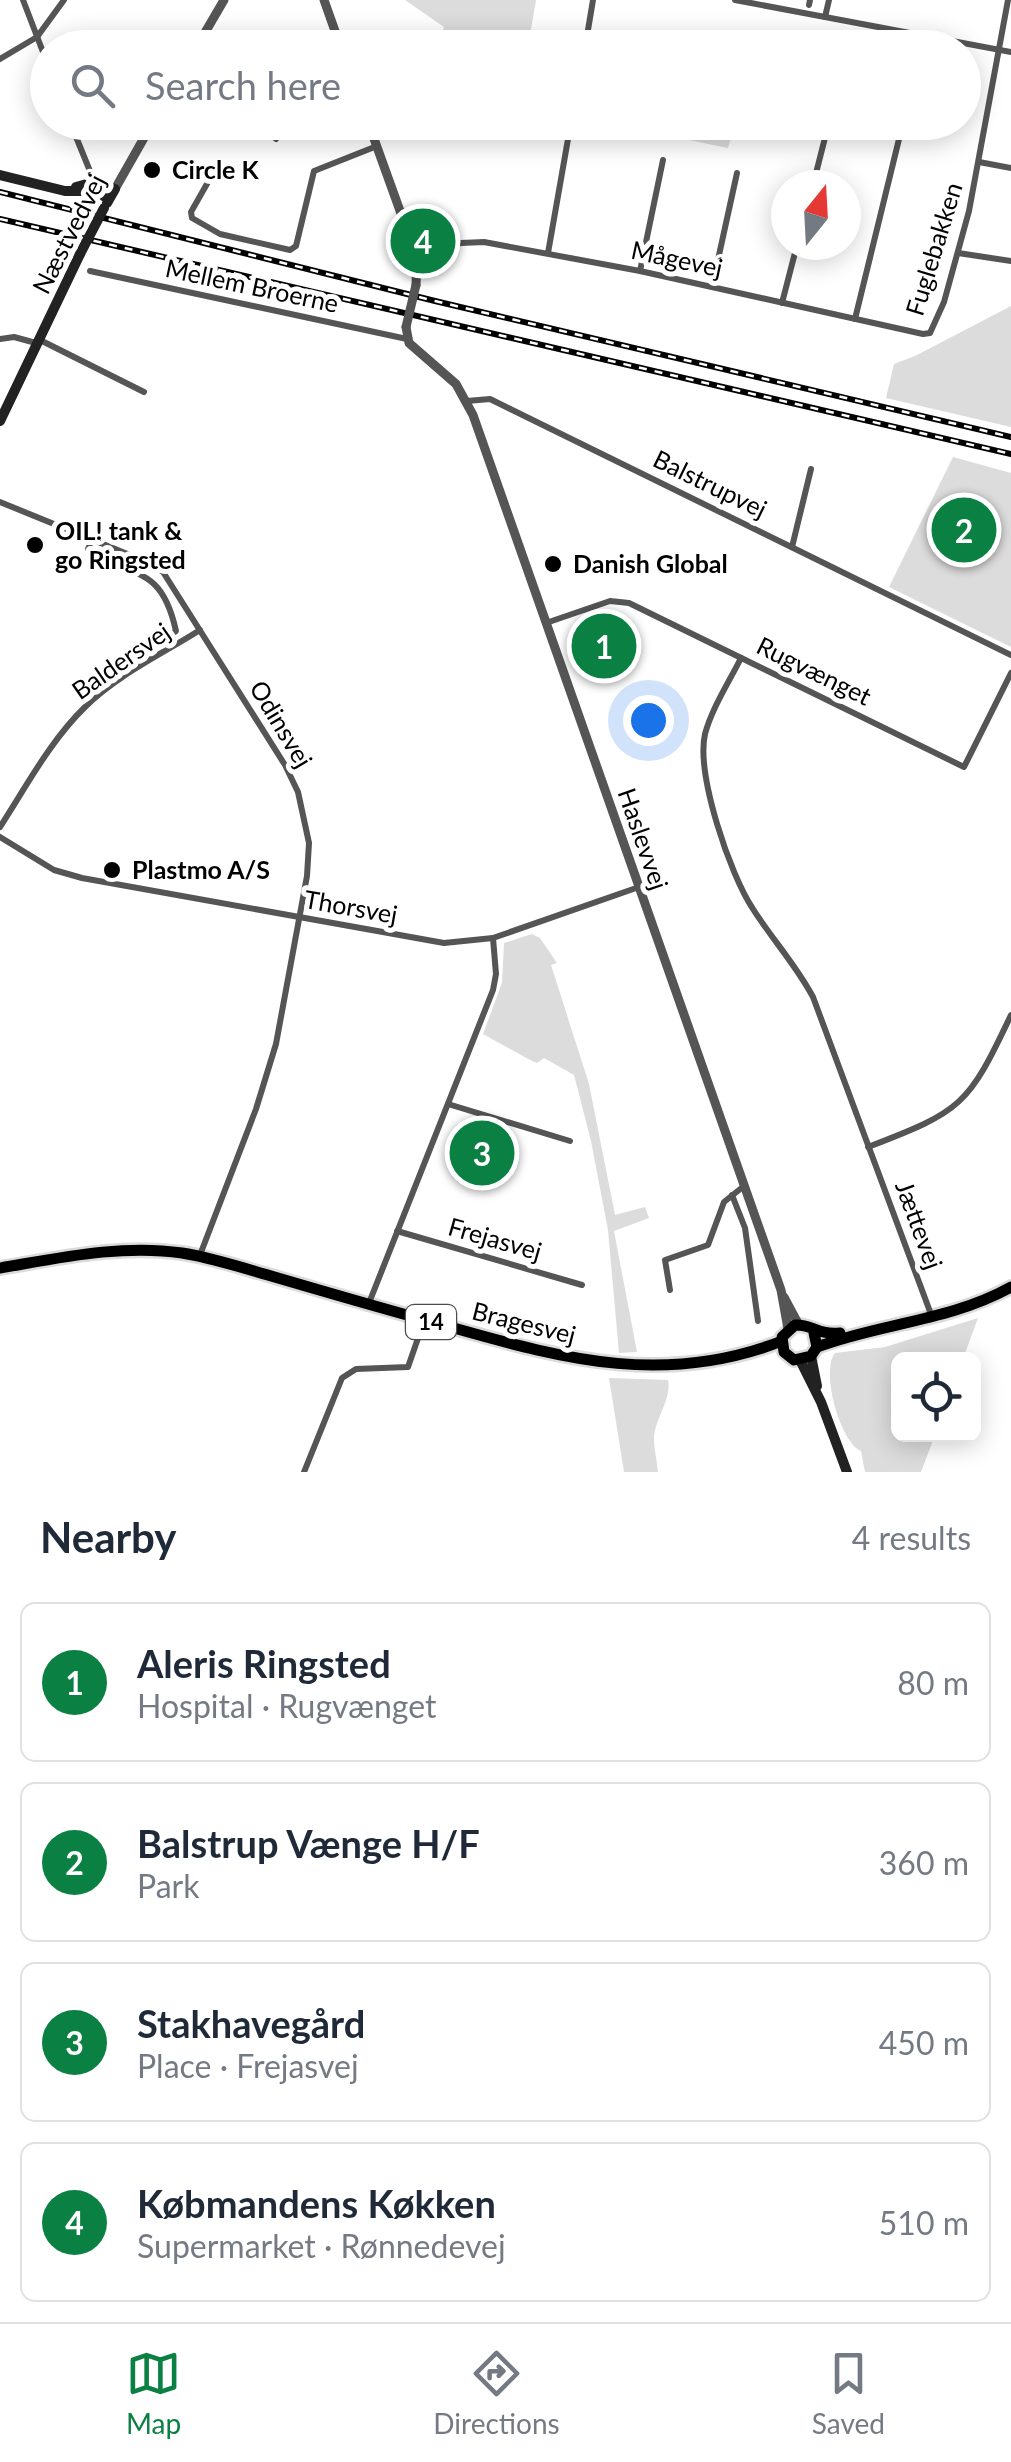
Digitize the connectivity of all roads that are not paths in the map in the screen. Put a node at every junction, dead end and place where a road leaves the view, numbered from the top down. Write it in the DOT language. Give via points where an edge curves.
graph roads {
  1 [pos="23,0"];
  2 [pos="64,0"];
  3 [pos="224,0"];
  4 [pos="324,0"];
  5 [pos="593,0"];
  6 [pos="735,0"];
  7 [pos="830,0"];
  8 [pos="1008,0"];
  9 [pos="825,18"];
  10 [pos="34,30"];
  11 [pos="42,30"];
  12 [pos="206,30"];
  13 [pos="334,30"];
  14 [pos="587,30"];
  15 [pos="890,30"];
  16 [pos="30,41"];
  17 [pos="981,47"];
  18 [pos="999,50"];
  19 [pos="1011,52"];
  20 [pos="0,59"];
  21 [pos="77,140"];
  22 [pos="143,140"];
  23 [pos="375,140"];
  24 [pos="568,140"];
  25 [pos="824,140"];
  26 [pos="899,140"];
  27 [pos="377,146"];
  28 [pos="663,160"];
  29 [pos="979,162"];
  30 [pos="1011,168"];
  31 [pos="816,170"];
  32 [pos="737,173"];
  33 [pos="0,174"];
  34 [pos="212,176"];
  35 [pos="94,182"];
  36 [pos="50,187"];
  37 [pos="110,198"];
  38 [pos="548,253"];
  39 [pos="958,253"];
  40 [pos="417,258"];
  41 [pos="793,260"];
  42 [pos="1011,262"];
  43 [pos="90,271"];
  44 [pos="640,271"];
  45 [pos="712,287"];
  46 [pos="782,303"];
  47 [pos="855,319"];
  48 [pos="930,333"];
  49 [pos="406,339"];
  50 [pos="0,340"];
  51 [pos="37,341"];
  52 [pos="144,392"];
  53 [pos="467,401"];
  54 [pos="0,421"];
  55 [pos="811,470"];
  56 [pos="0,502"];
  57 [pos="92,539"];
  58 [pos="792,546"];
  59 [pos="175,591"];
  60 [pos="166,597"];
  61 [pos="546,623"];
  62 [pos="200,630"];
  63 [pos="158,644"];
  64 [pos="1011,655"];
  65 [pos="741,658"];
  66 [pos="1011,672"];
  67 [pos="0,827"];
  68 [pos="0,837"];
  69 [pos="639,887"];
  70 [pos="299,918"];
  71 [pos="493,938"];
  72 [pos="1011,1015"];
  73 [pos="448,1104"];
  74 [pos="570,1142"];
  75 [pos="868,1146"];
  76 [pos="744,1186"];
  77 [pos="732,1195"];
  78 [pos="397,1231"];
  79 [pos="118,1251"];
  80 [pos="200,1256"];
  81 [pos="0,1271"];
  82 [pos="582,1285"];
  83 [pos="1011,1287"];
  84 [pos="670,1290"];
  85 [pos="369,1304"];
  86 [pos="932,1318"];
  87 [pos="425,1320"];
  88 [pos="758,1321"];
  89 [pos="814,1333"];
  90 [pos="854,1334"];
  91 [pos="788,1337"];
  92 [pos="809,1355"];
  93 [pos="304,1472"];
  94 [pos="847,1472"];
  1 -- 10 [label="street"];
  2 -- 11 [label="street"];
  3 -- 12 [label="street"];
  4 -- 13 [label="street"];
  5 -- 14 [label="street"];
  6 -- 9 [label="street"];
  7 -- 9 [label="street"];
  8 -- 18 [label="street, Fuglebakken"];
  9 -- 15 [label="street"];
  16 -- 20 [label="street"];
  17 -- 18 [label="street"];
  18 -- 19 [label="street"];
  18 -- 29 [label="street, Fuglebakken"];
  21 -- 35 [label="street"];
  22 -- 37 [label="street, Næstvedvej"];
  23 -- 27 [label="street"];
  24 -- 38 [label="street"];
  25 -- 31 [label="street"];
  26 -- 47 [label="street"];
  27 -- 34 [label="street" via="314,171 290,250 220,234 192,218"];
  27 -- 40 [label="street"];
  28 -- 44 [label="street"];
  29 -- 30 [label="street"];
  29 -- 39 [label="street, Fuglebakken"];
  32 -- 45 [label="street"];
  33 -- 36 [label="main road"];
  35 -- 36 [label="main road"];
  35 -- 37 [label="main road"];
  36 -- 37 [label="main road"];
  37 -- 51 [label="main road, Næstvedvej, bridge"];
  38 -- 40 [label="street, Mågevej" via="471,240"];
  38 -- 44 [label="street, Mågevej"];
  39 -- 42 [label="street"];
  39 -- 48 [label="street, Fuglebakken"];
  40 -- 49 [label="street, bridge"];
  41 -- 46 [label="street"];
  43 -- 49 [label="street, Mellem Broerne"];
  44 -- 45 [label="street, Mågevej"];
  45 -- 46 [label="street, Mågevej"];
  46 -- 47 [label="street, Mågevej"];
  47 -- 48 [label="street, Mågevej"];
  49 -- 53 [label="street"];
  50 -- 51 [label="street"];
  51 -- 52 [label="street"];
  51 -- 54 [label="main road, Næstvedvej"];
  53 -- 58 [label="street, Balstrupvej" via="490,398"];
  53 -- 61 [label="street, Haslevvej"];
  55 -- 58 [label="street"];
  56 -- 57 [label="street, Odinsvej"];
  57 -- 59 [label="street, Odinsvej" via="152,564"];
  57 -- 60 [label="street" via="90,555 157,584"];
  58 -- 64 [label="street, Balstrupvej"];
  59 -- 60 [label="street"];
  59 -- 62 [label="street, Odinsvej"];
  60 -- 63 [label="street" via="176,631"];
  61 -- 65 [label="street, Rugvænget" via="620,600"];
  61 -- 69 [label="street, Haslevvej"];
  62 -- 67 [label="street, Baldersvej" via="83,708"];
  62 -- 70 [label="street, Odinsvej" via="298,792 309,843"];
  65 -- 66 [label="street, Rugvænget" via="964,767"];
  65 -- 75 [label="street, Jættevej" via="705,735 705,777 738,880 802,976"];
  68 -- 70 [label="street, Thorsvej" via="54,870 82,878"];
  69 -- 71 [label="street, Thorsvej"];
  69 -- 76 [label="street, Haslevvej"];
  70 -- 71 [label="street, Thorsvej" via="444,944"];
  70 -- 80 [label="street, Odinsvej" via="276,1044"];
  71 -- 73 [label="street" via="493,990"];
  72 -- 75 [label="street" via="974,1089 959,1103 934,1121"];
  73 -- 74 [label="street"];
  73 -- 78 [label="street"];
  75 -- 86 [label="street, Jættevej"];
  76 -- 77 [label="street"];
  76 -- 91 [label="street, Haslevvej" via="780,1290"];
  77 -- 84 [label="street" via="708,1245 665,1260"];
  77 -- 88 [label="street" via="745,1228"];
  78 -- 82 [label="street, Frejasvej"];
  78 -- 85 [label="street"];
  79 -- 80 [label="main road, Bragesvej / 14"];
  79 -- 81 [label="main road, Bragesvej"];
  79 -- 81 [label="main road, Bragesvej / 14"];
  80 -- 85 [label="main road, Bragesvej / 14"];
  83 -- 86 [label="main road"];
  85 -- 87 [label="main road, Bragesvej / 14"];
  86 -- 90 [label="main road"];
  87 -- 91 [label="main road, Bragesvej / 14" via="546,1354 658,1366 748,1354"];
  87 -- 93 [label="street" via="406,1368 356,1369 342,1378"];
  89 -- 90 [label="main road"];
  89 -- 91 [label="main road"];
  89 -- 92 [label="main road"];
  90 -- 92 [label="main road"];
  91 -- 92 [label="main road, 14"];
  92 -- 94 [label="main road"];
}
